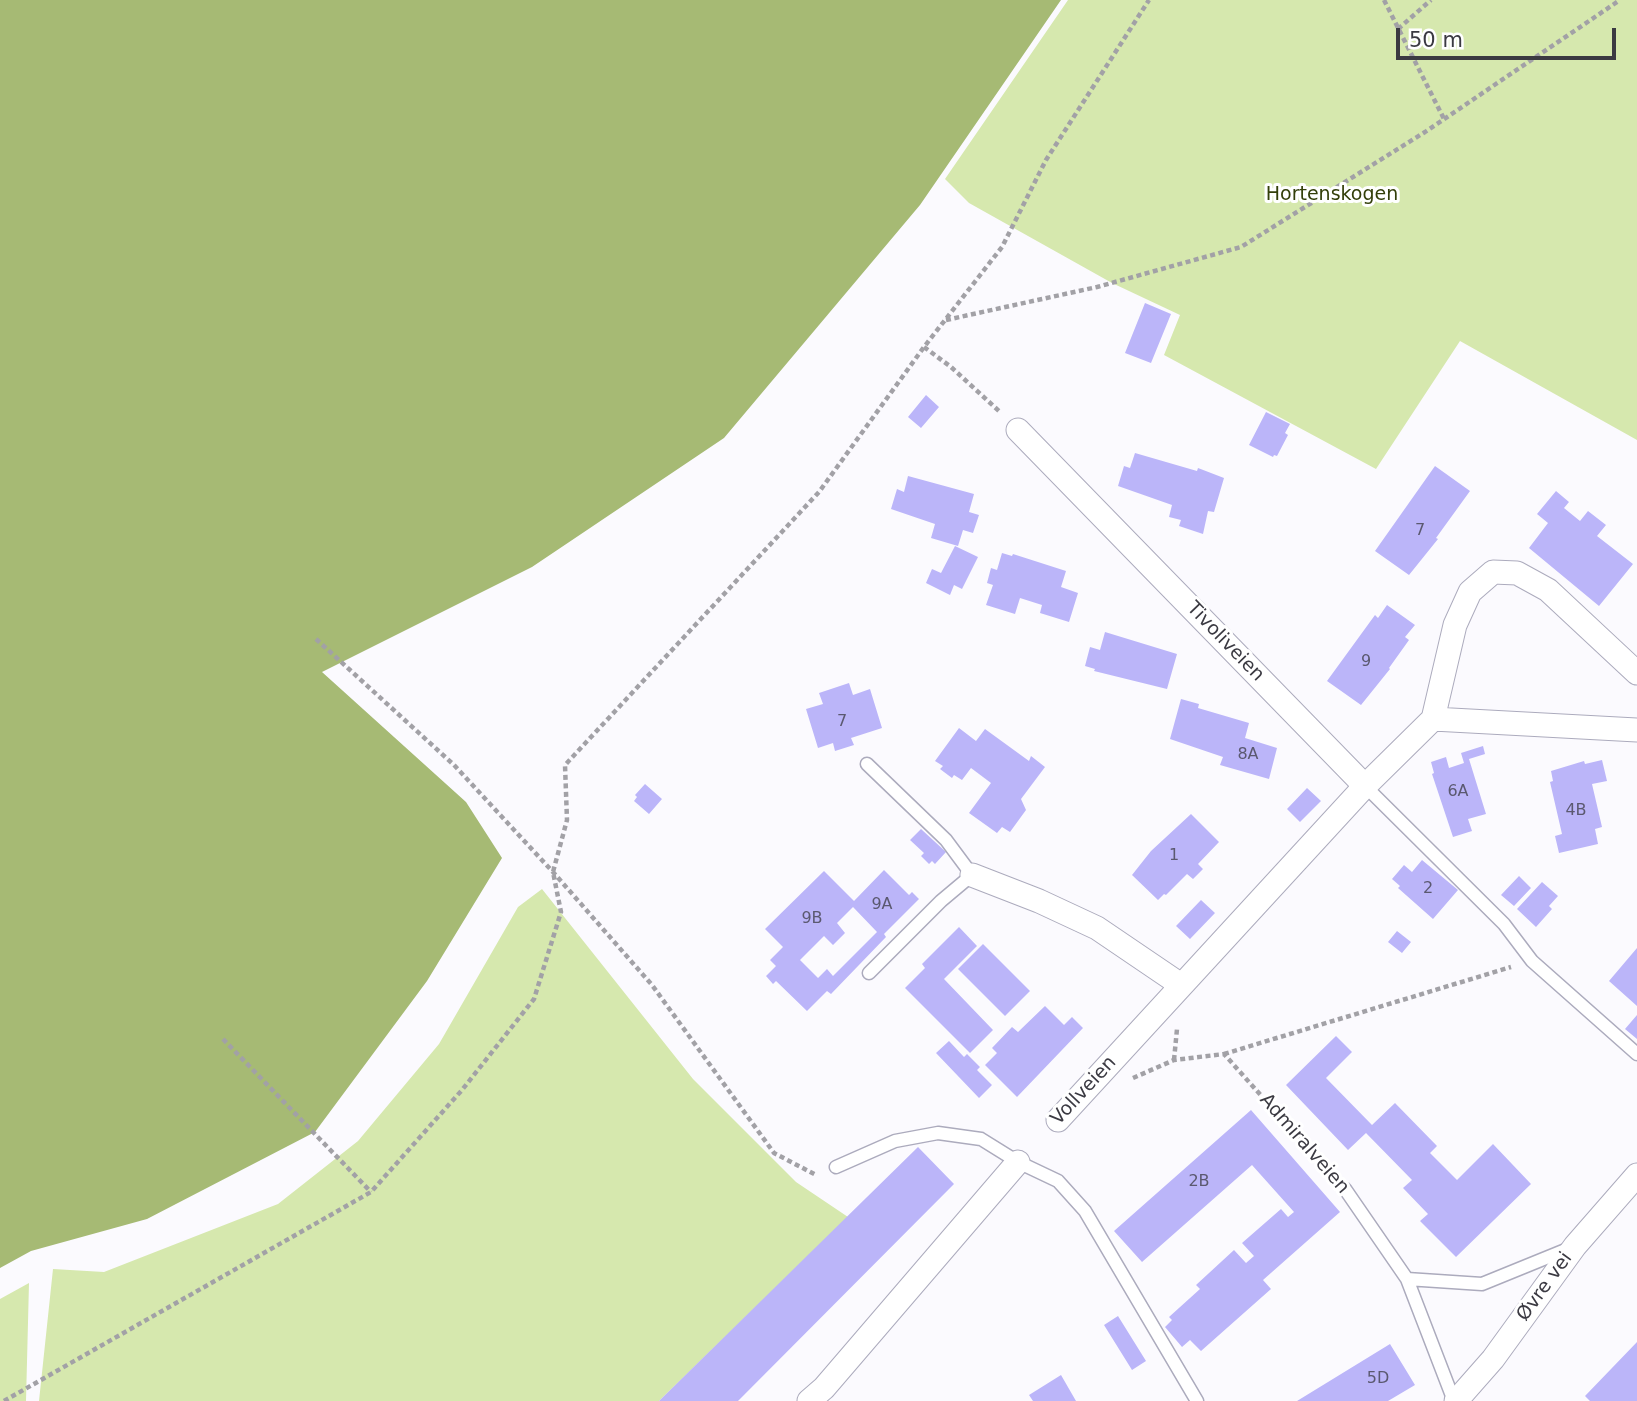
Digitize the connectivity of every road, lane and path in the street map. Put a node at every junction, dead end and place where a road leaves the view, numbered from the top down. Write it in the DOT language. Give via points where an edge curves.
graph roads {
  1 [pos="1149,0"];
  2 [pos="1384,0"];
  3 [pos="1431,0"];
  4 [pos="1620,0"];
  5 [pos="1398,29"];
  6 [pos="1444,119"];
  7 [pos="945,320"];
  8 [pos="924,347"];
  9 [pos="1018,430"];
  10 [pos="316,639"];
  11 [pos="1637,673"];
  12 [pos="1433,719"];
  13 [pos="1637,730"];
  14 [pos="867,764"];
  15 [pos="1364,786"];
  16 [pos="553,872"];
  17 [pos="972,876"];
  18 [pos="1532,961"];
  19 [pos="869,973"];
  20 [pos="1181,985"];
  21 [pos="223,1040"];
  22 [pos="1224,1054"];
  23 [pos="1637,1054"];
  24 [pos="1174,1060"];
  25 [pos="1058,1120"];
  26 [pos="1018,1162"];
  27 [pos="836,1167"];
  28 [pos="1637,1175"];
  29 [pos="1345,1189"];
  30 [pos="371,1192"];
  31 [pos="1575,1246"];
  32 [pos="1407,1279"];
  33 [pos="4,1401"];
  34 [pos="809,1401"];
  35 [pos="1197,1401"];
  36 [pos="1455,1401"];
  1 -- 7 [label="path" via="1046,160 1002,247"];
  2 -- 5 [label="path"];
  3 -- 5 [label="path"];
  4 -- 6 [label="path"];
  5 -- 6 [label="path"];
  6 -- 7 [label="path" via="1241,247 1097,287"];
  7 -- 8 [label="path"];
  8 -- 9 [label="path"];
  8 -- 16 [label="path" via="819,492 565,765 567,820"];
  9 -- 15 [label="street, Tivoliveien"];
  10 -- 16 [label="path" via="454,765"];
  11 -- 12 [label="street" via="1548,590 1517,573 1493,572 1470,592 1455,625"];
  12 -- 13 [label="street"];
  12 -- 15 [label="street"];
  14 -- 17 [label="lane" via="946,840"];
  15 -- 18 [label="lane" via="1504,924"];
  15 -- 20 [label="street, Vollveien"];
  16 -- 27 [label="path" via="652,985 774,1153 818,1176"];
  16 -- 30 [label="path" via="561,912 534,999 463,1090"];
  17 -- 19 [label="lane"];
  17 -- 20 [label="street" via="1097,928"];
  18 -- 22 [label="path"];
  18 -- 23 [label="lane"];
  20 -- 25 [label="street, Vollveien"];
  21 -- 30 [label="path"];
  22 -- 24 [label="path"];
  22 -- 29 [label="path, Admiralveien"];
  26 -- 27 [label="lane" via="981,1139 937,1133 895,1141"];
  26 -- 34 [label="street"];
  26 -- 35 [label="lane" via="1058,1181 1085,1211"];
  28 -- 31 [label="street, Øvre vei"];
  29 -- 32 [label="lane, Admiralveien"];
  30 -- 33 [label="path"];
  31 -- 32 [label="lane" via="1482,1284"];
  31 -- 36 [label="street, Øvre vei" via="1493,1359"];
  32 -- 36 [label="lane, Admiralveien"];
}
